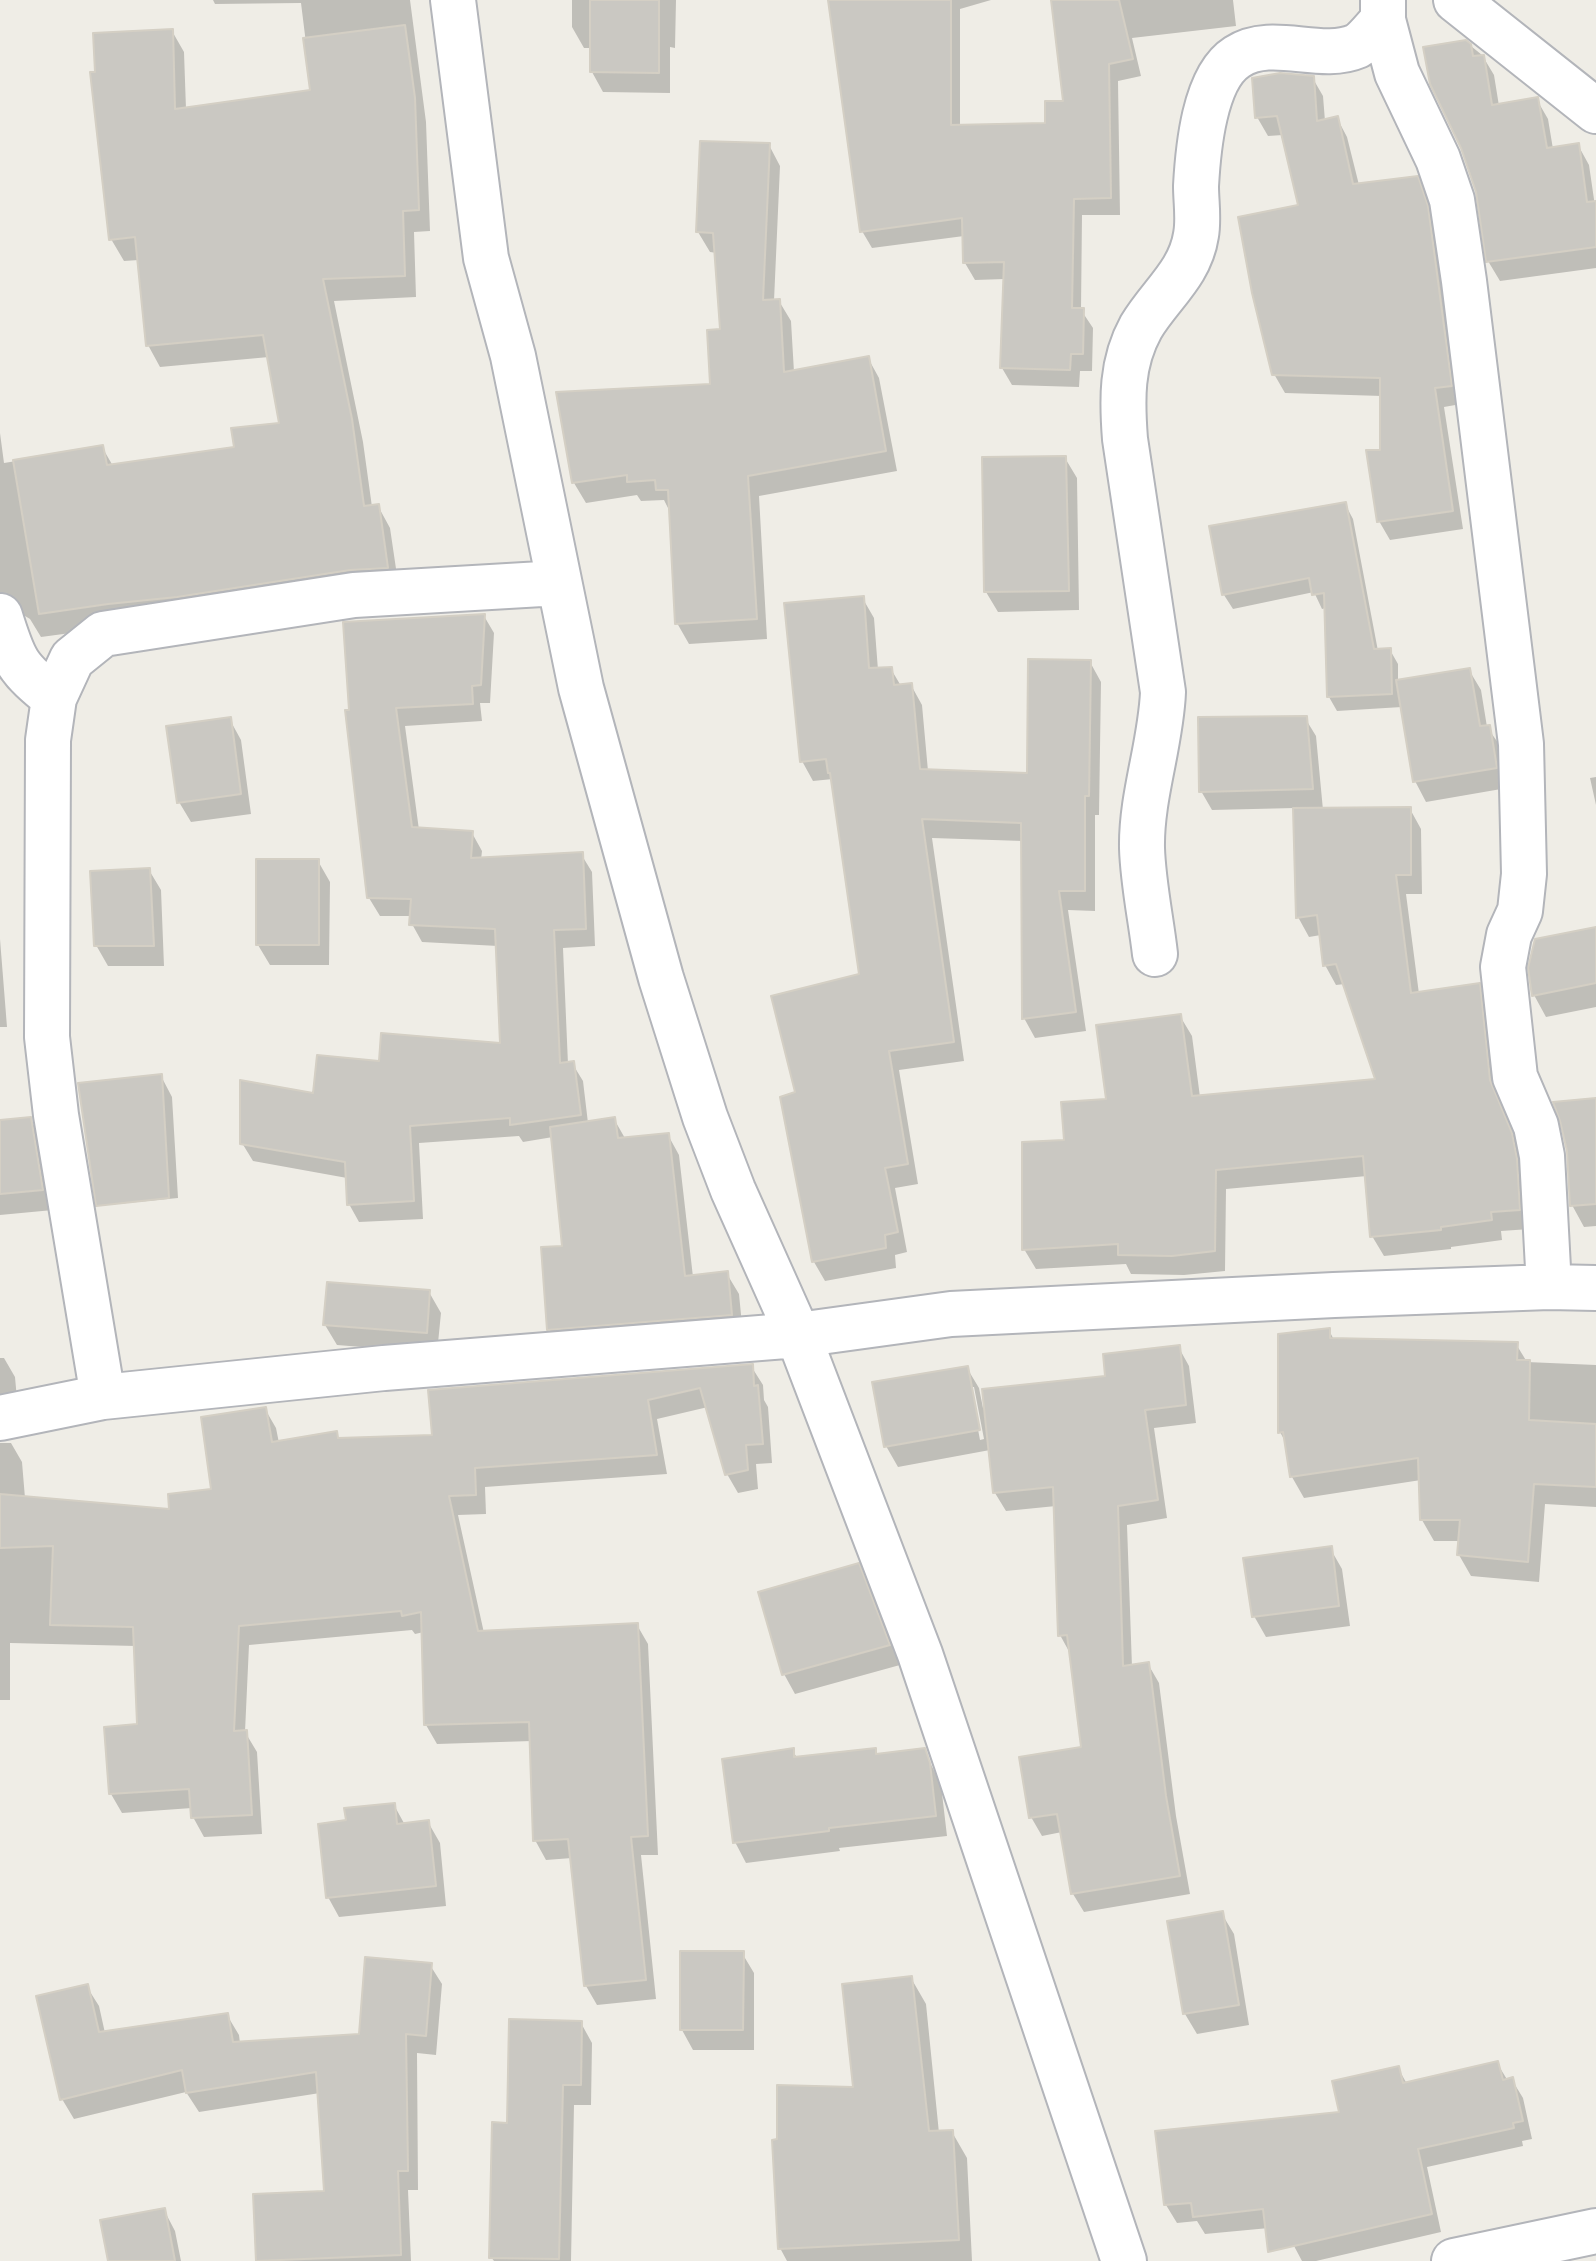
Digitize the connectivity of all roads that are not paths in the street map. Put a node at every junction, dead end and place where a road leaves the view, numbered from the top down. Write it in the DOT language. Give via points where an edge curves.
graph roads {
  1 [pos="453,0"];
  2 [pos="1456,0"];
  3 [pos="1383,10"];
  4 [pos="1596,111"];
  5 [pos="559,583"];
  6 [pos="0,616"];
  7 [pos="54,698"];
  8 [pos="1155,954"];
  9 [pos="1549,1287"];
  10 [pos="1596,1288"];
  11 [pos="798,1335"];
  12 [pos="103,1397"];
  13 [pos="0,1418"];
  14 [pos="1596,2231"];
  15 [pos="1124,2261"];
  16 [pos="1454,2261"];
  1 -- 5 [label="street" via="486,258 513,356"];
  2 -- 4 [label="street"];
  3 -- 8 [label="street" via="1358,45 1327,51 1261,48 1237,57 1219,79 1206,106 1200,141 1197,234 1188,263 1142,326 1127,361 1122,399 1125,439 1163,692 1142,847"];
  3 -- 9 [label="street" via="1397,73 1452,200 1464,281 1521,744 1524,874 1520,911 1503,967 1515,1077 1536,1126 1542,1156"];
  5 -- 7 [label="street" via="354,595 103,634 72,659"];
  5 -- 11 [label="street" via="590,719 691,1075 733,1190"];
  6 -- 7 [label="street" via="11,653 24,673"];
  7 -- 12 [label="street" via="48,740 47,1037"];
  9 -- 10 [label="street"];
  9 -- 11 [label="street" via="951,1314"];
  11 -- 12 [label="street"];
  11 -- 15 [label="street" via="920,1654"];
  12 -- 13 [label="street"];
  14 -- 16 [label="street"];
}
